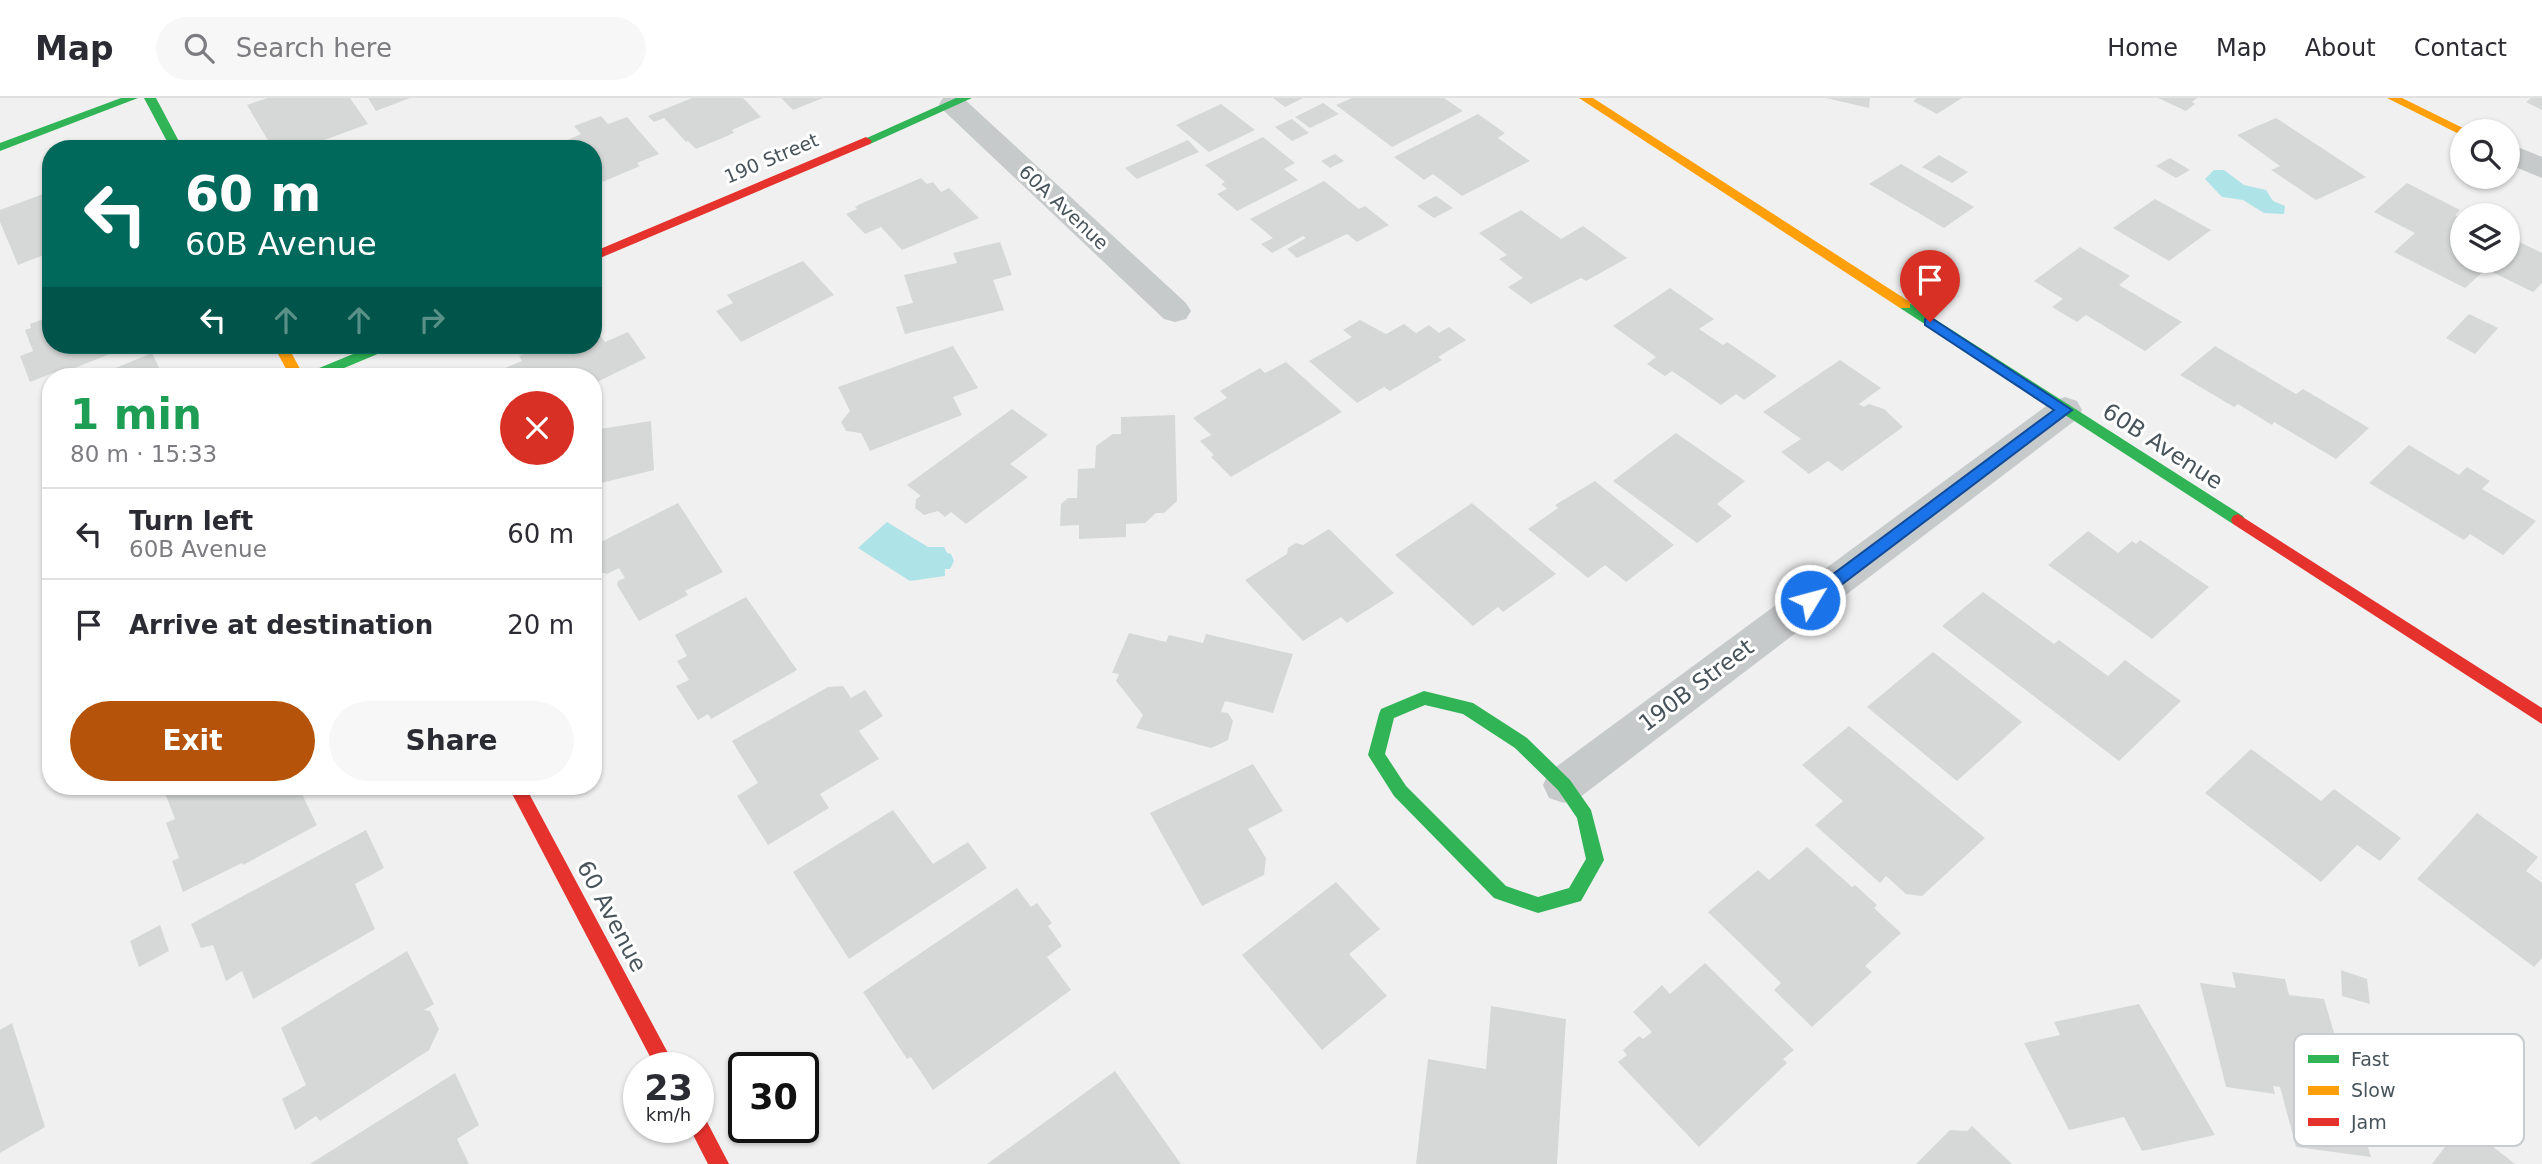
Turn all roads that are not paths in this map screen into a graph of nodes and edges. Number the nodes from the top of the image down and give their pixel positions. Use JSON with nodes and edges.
{"nodes":[{"id":1,"x":132,"y":98,"type":"edge"},
{"id":2,"x":150,"y":98,"type":"edge"},
{"id":3,"x":1585,"y":98,"type":"edge"},
{"id":4,"x":2393,"y":98,"type":"edge"},
{"id":5,"x":959,"y":101,"type":"edge"},
{"id":6,"x":2450,"y":125,"type":"edge"},
{"id":7,"x":172,"y":140,"type":"edge"},
{"id":8,"x":0,"y":147,"type":"edge"},
{"id":9,"x":2520,"y":158,"type":"edge"},
{"id":10,"x":2542,"y":169,"type":"edge"},
{"id":11,"x":602,"y":253,"type":"edge"},
{"id":12,"x":1175,"y":311,"type":"dead end"},
{"id":13,"x":365,"y":354,"type":"edge"},
{"id":14,"x":331,"y":368,"type":"edge"},
{"id":15,"x":2064,"y":410,"type":"junction"},
{"id":16,"x":2542,"y":717,"type":"edge"},
{"id":17,"x":1564,"y":785,"type":"junction"},
{"id":18,"x":521,"y":795,"type":"edge"},
{"id":19,"x":658,"y":1052,"type":"edge"},
{"id":20,"x":708,"y":1143,"type":"edge"},
{"id":21,"x":719,"y":1164,"type":"edge"}],
"edges":[{"from":1,"to":8,"type":"street"},
{"from":2,"to":7,"type":"street"},
{"from":3,"to":15,"type":"street","name":"60B Avenue"},
{"from":4,"to":6,"type":"street"},
{"from":5,"to":11,"type":"street","name":"190 Street"},
{"from":5,"to":12,"type":"street","name":"60A Avenue"},
{"from":9,"to":10,"type":"street"},
{"from":13,"to":14,"type":"street"},
{"from":15,"to":16,"type":"street","name":"60B Avenue"},
{"from":15,"to":17,"type":"street","name":"190B Street"},
{"from":17,"to":17,"type":"street"},
{"from":18,"to":19,"type":"street","name":"60 Avenue"},
{"from":20,"to":21,"type":"street"}]}
